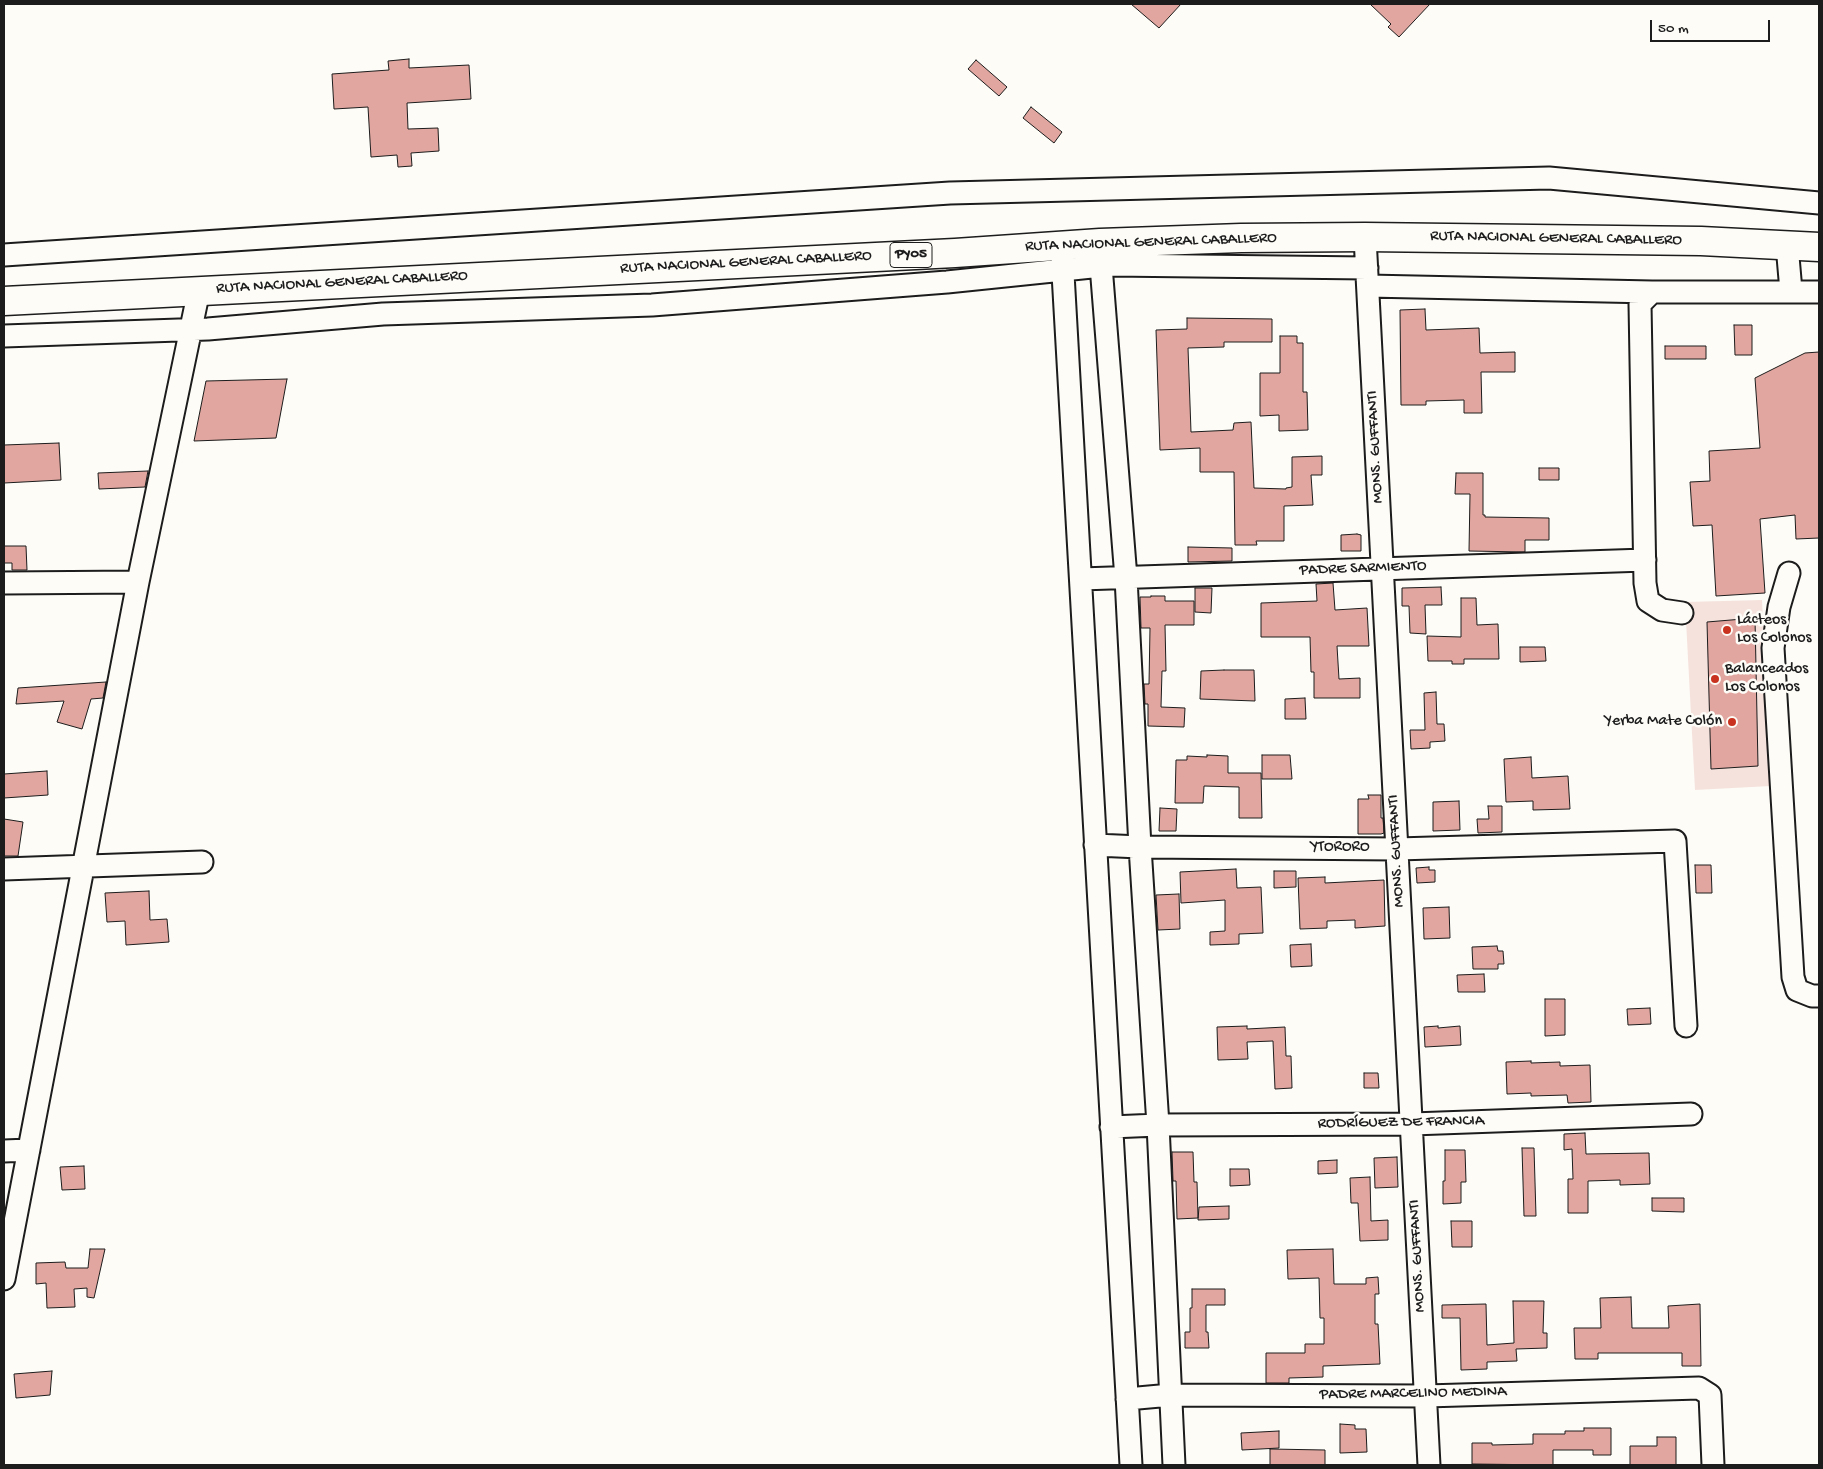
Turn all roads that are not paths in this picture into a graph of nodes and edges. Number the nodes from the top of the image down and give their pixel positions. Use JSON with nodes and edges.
{"nodes":[{"id":1,"x":1819,"y":203,"type":"edge"},
{"id":2,"x":1366,"y":237,"type":"junction"},
{"id":3,"x":1787,"y":245,"type":"junction"},
{"id":4,"x":1819,"y":247,"type":"edge"},
{"id":5,"x":1100,"y":254,"type":"junction"},
{"id":6,"x":4,"y":255,"type":"edge"},
{"id":7,"x":1062,"y":258,"type":"junction"},
{"id":8,"x":1367,"y":277,"type":"junction"},
{"id":9,"x":199,"y":290,"type":"junction"},
{"id":10,"x":1791,"y":291,"type":"junction"},
{"id":11,"x":1652,"y":292,"type":"junction"},
{"id":12,"x":1819,"y":292,"type":"edge"},
{"id":13,"x":4,"y":301,"type":"edge"},
{"id":14,"x":190,"y":330,"type":"junction"},
{"id":15,"x":4,"y":336,"type":"edge"},
{"id":16,"x":1645,"y":560,"type":"junction"},
{"id":17,"x":1383,"y":568,"type":"junction"},
{"id":18,"x":1789,"y":574,"type":"dead end"},
{"id":19,"x":1126,"y":578,"type":"junction"},
{"id":20,"x":1081,"y":579,"type":"junction"},
{"id":21,"x":138,"y":582,"type":"junction"},
{"id":22,"x":4,"y":583,"type":"edge"},
{"id":23,"x":1682,"y":613,"type":"dead end"},
{"id":24,"x":1095,"y":844,"type":"junction"},
{"id":25,"x":1140,"y":847,"type":"junction"},
{"id":26,"x":1397,"y":849,"type":"junction"},
{"id":27,"x":202,"y":862,"type":"dead end"},
{"id":28,"x":84,"y":866,"type":"junction"},
{"id":29,"x":4,"y":869,"type":"edge"},
{"id":30,"x":1819,"y":996,"type":"edge"},
{"id":31,"x":1686,"y":1026,"type":"dead end"},
{"id":32,"x":1691,"y":1114,"type":"dead end"},
{"id":33,"x":1158,"y":1124,"type":"junction"},
{"id":34,"x":1412,"y":1124,"type":"junction"},
{"id":35,"x":1111,"y":1127,"type":"junction"},
{"id":36,"x":29,"y":1150,"type":"junction"},
{"id":37,"x":4,"y":1151,"type":"edge"},
{"id":38,"x":4,"y":1279,"type":"edge"},
{"id":39,"x":1171,"y":1395,"type":"junction"},
{"id":40,"x":1426,"y":1396,"type":"junction"},
{"id":41,"x":1127,"y":1399,"type":"junction"},
{"id":42,"x":1131,"y":1465,"type":"edge"},
{"id":43,"x":1174,"y":1465,"type":"edge"},
{"id":44,"x":1429,"y":1465,"type":"edge"},
{"id":45,"x":1713,"y":1465,"type":"edge"}],
"edges":[{"from":1,"to":6,"type":"street"},
{"from":2,"to":3,"type":"highway","name":"RUTA NACIONAL GENERAL CABALLERO","number":"PY05"},
{"from":2,"to":5,"type":"highway","name":"RUTA NACIONAL GENERAL CABALLERO","number":"PY05"},
{"from":2,"to":8,"type":"street","name":"MONS. GUFFANTI"},
{"from":3,"to":4,"type":"highway","name":"RUTA NACIONAL GENERAL CABALLERO","number":"PY05"},
{"from":3,"to":10,"type":"street"},
{"from":5,"to":7,"type":"highway","name":"RUTA NACIONAL GENERAL CABALLERO","number":"PY05"},
{"from":5,"to":8,"type":"street"},
{"from":5,"to":19,"type":"street"},
{"from":7,"to":9,"type":"highway","name":"RUTA NACIONAL GENERAL CABALLERO","number":"PY05"},
{"from":7,"to":14,"type":"street"},
{"from":7,"to":20,"type":"street"},
{"from":8,"to":11,"type":"street"},
{"from":8,"to":17,"type":"street","name":"MONS. GUFFANTI"},
{"from":9,"to":13,"type":"highway","name":"RUTA NACIONAL GENERAL CABALLERO","number":"PY05"},
{"from":9,"to":14,"type":"street"},
{"from":10,"to":11,"type":"street"},
{"from":10,"to":12,"type":"street"},
{"from":11,"to":16,"type":"street"},
{"from":14,"to":15,"type":"street"},
{"from":14,"to":21,"type":"street"},
{"from":16,"to":17,"type":"street","name":"PADRE SARMIENTO"},
{"from":16,"to":23,"type":"street"},
{"from":17,"to":19,"type":"street","name":"PADRE SARMIENTO"},
{"from":17,"to":26,"type":"street","name":"MONS. GUFFANTI"},
{"from":18,"to":30,"type":"street"},
{"from":19,"to":20,"type":"street","name":"PADRE SARMIENTO"},
{"from":19,"to":25,"type":"street"},
{"from":20,"to":24,"type":"street"},
{"from":21,"to":22,"type":"street"},
{"from":21,"to":28,"type":"street"},
{"from":24,"to":25,"type":"street","name":"YTORORO"},
{"from":24,"to":35,"type":"street"},
{"from":25,"to":26,"type":"street","name":"YTORORO"},
{"from":25,"to":33,"type":"street"},
{"from":26,"to":31,"type":"street","name":"YTORORO"},
{"from":26,"to":34,"type":"street","name":"MONS. GUFFANTI"},
{"from":27,"to":28,"type":"street"},
{"from":28,"to":29,"type":"street"},
{"from":28,"to":36,"type":"street"},
{"from":32,"to":34,"type":"street","name":"RODRÍGUEZ DE FRANCIA"},
{"from":33,"to":34,"type":"street","name":"RODRÍGUEZ DE FRANCIA"},
{"from":33,"to":35,"type":"street","name":"RODRÍGUEZ DE FRANCIA"},
{"from":33,"to":39,"type":"street"},
{"from":34,"to":40,"type":"street","name":"MONS. GUFFANTI"},
{"from":35,"to":41,"type":"street"},
{"from":36,"to":37,"type":"street"},
{"from":36,"to":38,"type":"street"},
{"from":39,"to":40,"type":"street","name":"PADRE MARCELINO MEDINA"},
{"from":39,"to":41,"type":"street","name":"PADRE MARCELINO MEDINA"},
{"from":39,"to":43,"type":"street"},
{"from":40,"to":44,"type":"street","name":"MONS. GUFFANTI"},
{"from":40,"to":45,"type":"street","name":"PADRE MARCELINO MEDINA"},
{"from":41,"to":42,"type":"street"}]}
